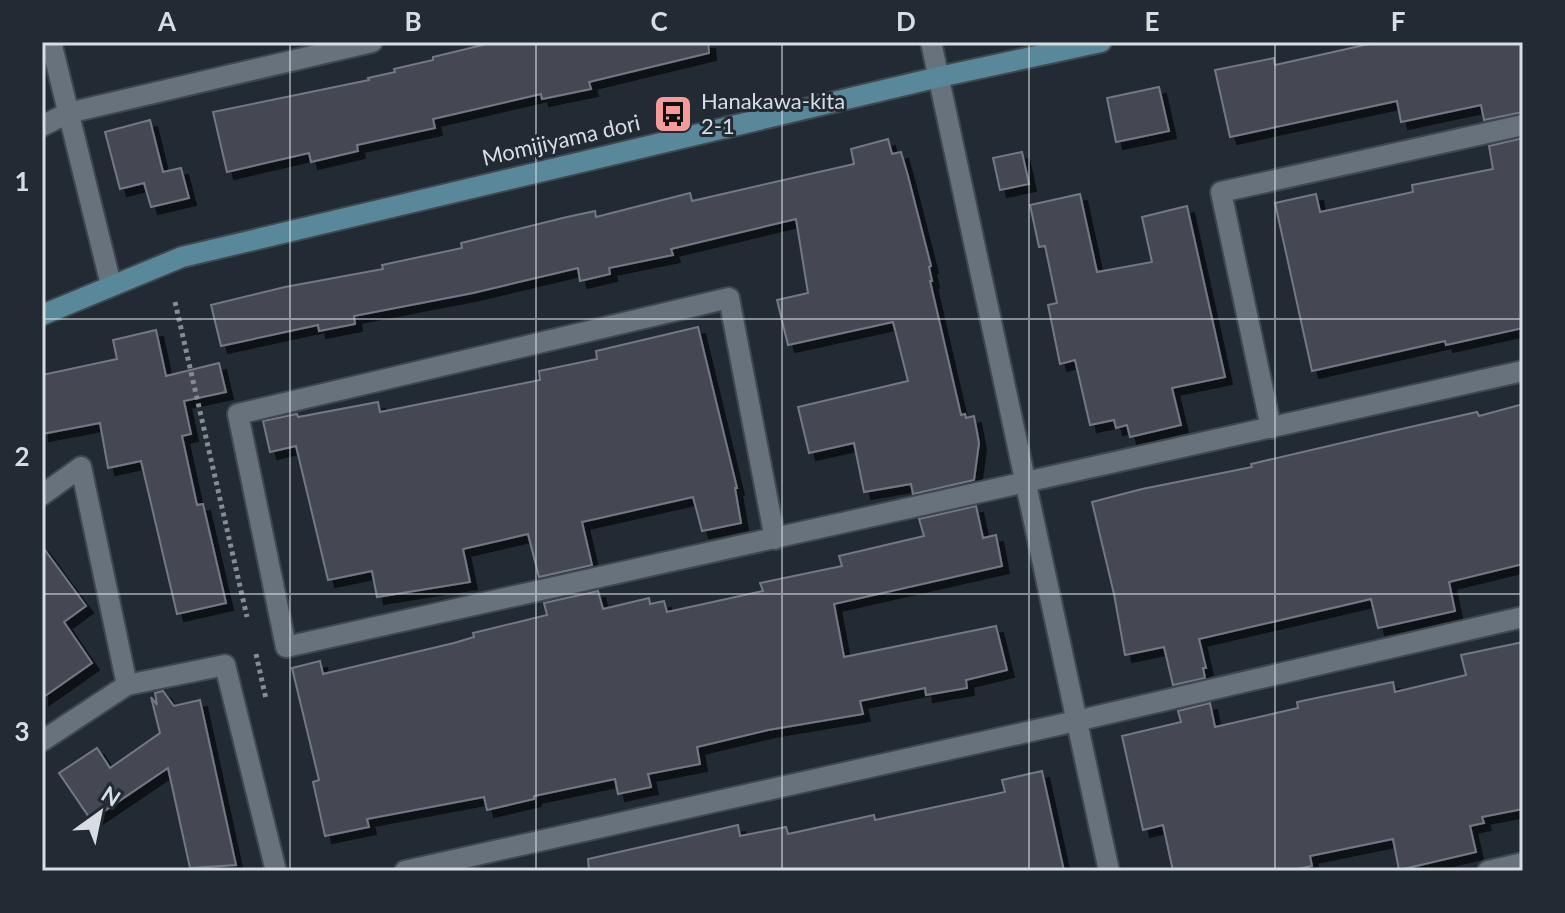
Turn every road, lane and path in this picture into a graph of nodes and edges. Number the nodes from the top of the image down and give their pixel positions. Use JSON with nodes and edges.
{"nodes":[{"id":1,"x":51,"y":42,"type":"edge"},
{"id":2,"x":372,"y":42,"type":"edge"},
{"id":3,"x":931,"y":42,"type":"edge"},
{"id":4,"x":1101,"y":42,"type":"edge"},
{"id":5,"x":341,"y":45,"type":"edge"},
{"id":6,"x":939,"y":77,"type":"junction"},
{"id":7,"x":68,"y":113,"type":"junction"},
{"id":8,"x":1523,"y":125,"type":"edge"},
{"id":9,"x":42,"y":126,"type":"edge"},
{"id":10,"x":111,"y":285,"type":"junction"},
{"id":11,"x":175,"y":302,"type":"dead end"},
{"id":12,"x":42,"y":315,"type":"edge"},
{"id":13,"x":1523,"y":371,"type":"edge"},
{"id":14,"x":1271,"y":428,"type":"junction"},
{"id":15,"x":1026,"y":483,"type":"junction"},
{"id":16,"x":42,"y":495,"type":"edge"},
{"id":17,"x":775,"y":539,"type":"junction"},
{"id":18,"x":1523,"y":617,"type":"edge"},
{"id":19,"x":249,"y":625,"type":"dead end"},
{"id":20,"x":253,"y":640,"type":"dead end"},
{"id":21,"x":127,"y":685,"type":"junction"},
{"id":22,"x":267,"y":702,"type":"dead end"},
{"id":23,"x":1076,"y":721,"type":"junction"},
{"id":24,"x":42,"y":741,"type":"edge"},
{"id":25,"x":1523,"y":863,"type":"edge"},
{"id":26,"x":276,"y":871,"type":"edge"},
{"id":27,"x":405,"y":871,"type":"edge"},
{"id":28,"x":1109,"y":871,"type":"edge"},
{"id":29,"x":1488,"y":871,"type":"edge"}],
"edges":[{"from":1,"to":7,"type":"street"},
{"from":2,"to":5,"type":"street"},
{"from":3,"to":6,"type":"street"},
{"from":4,"to":6,"type":"street","name":"Momijiyama dori"},
{"from":5,"to":7,"type":"street"},
{"from":6,"to":10,"type":"street","name":"Momijiyama dori"},
{"from":6,"to":15,"type":"street"},
{"from":7,"to":9,"type":"street"},
{"from":7,"to":10,"type":"street"},
{"from":8,"to":14,"type":"street"},
{"from":10,"to":12,"type":"street","name":"Momijiyama dori"},
{"from":11,"to":19,"type":"path"},
{"from":13,"to":14,"type":"street"},
{"from":14,"to":15,"type":"street"},
{"from":15,"to":17,"type":"street"},
{"from":15,"to":23,"type":"street"},
{"from":16,"to":21,"type":"street"},
{"from":17,"to":17,"type":"street"},
{"from":18,"to":23,"type":"street"},
{"from":20,"to":22,"type":"path"},
{"from":21,"to":24,"type":"street"},
{"from":21,"to":26,"type":"street"},
{"from":23,"to":27,"type":"street"},
{"from":23,"to":28,"type":"street"},
{"from":25,"to":29,"type":"street"}]}
